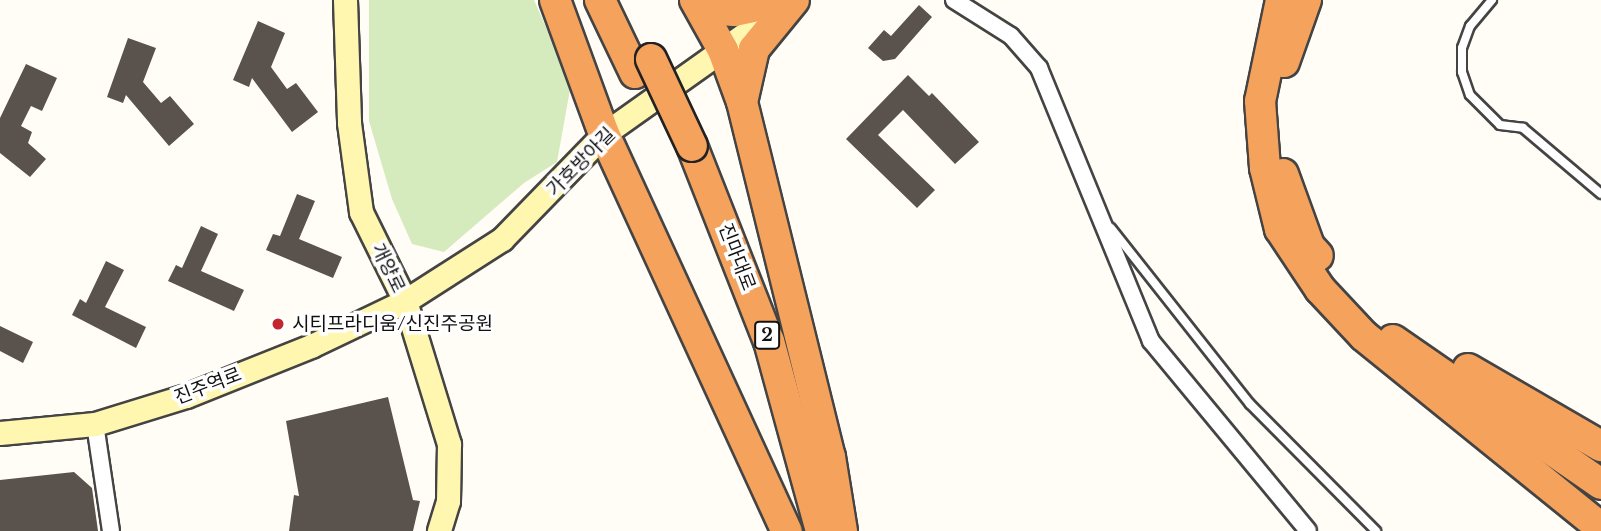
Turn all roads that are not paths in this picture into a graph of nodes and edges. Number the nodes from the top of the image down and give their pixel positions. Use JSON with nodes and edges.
{"nodes":[{"id":1,"x":345,"y":0,"type":"edge"},
{"id":2,"x":555,"y":0,"type":"edge"},
{"id":3,"x":600,"y":0,"type":"edge"},
{"id":4,"x":622,"y":0,"type":"edge"},
{"id":5,"x":695,"y":0,"type":"edge"},
{"id":6,"x":703,"y":0,"type":"edge"},
{"id":7,"x":786,"y":0,"type":"edge"},
{"id":8,"x":793,"y":0,"type":"edge"},
{"id":9,"x":954,"y":0,"type":"edge"},
{"id":10,"x":1281,"y":0,"type":"edge"},
{"id":11,"x":1306,"y":0,"type":"edge"},
{"id":12,"x":1492,"y":0,"type":"edge"},
{"id":13,"x":723,"y":50,"type":"junction"},
{"id":14,"x":643,"y":66,"type":"junction"},
{"id":15,"x":742,"y":102,"type":"junction"},
{"id":16,"x":604,"y":134,"type":"junction"},
{"id":17,"x":684,"y":151,"type":"junction"},
{"id":18,"x":1601,"y":194,"type":"edge"},
{"id":19,"x":1101,"y":214,"type":"junction"},
{"id":20,"x":405,"y":302,"type":"junction"},
{"id":21,"x":1380,"y":331,"type":"junction"},
{"id":22,"x":95,"y":424,"type":"junction"},
{"id":23,"x":0,"y":433,"type":"edge"},
{"id":24,"x":1601,"y":446,"type":"edge"},
{"id":25,"x":1601,"y":484,"type":"edge"},
{"id":26,"x":1601,"y":528,"type":"edge"},
{"id":27,"x":111,"y":531,"type":"edge"},
{"id":28,"x":439,"y":531,"type":"edge"},
{"id":29,"x":787,"y":531,"type":"edge"},
{"id":30,"x":802,"y":531,"type":"edge"},
{"id":31,"x":821,"y":531,"type":"edge"},
{"id":32,"x":842,"y":531,"type":"edge"},
{"id":33,"x":1308,"y":531,"type":"edge"},
{"id":34,"x":1376,"y":531,"type":"edge"}],
"edges":[{"from":1,"to":20,"type":"street","name":"개양로"},
{"from":2,"to":16,"type":"highway"},
{"from":3,"to":14,"type":"highway","number":"2"},
{"from":4,"to":14,"type":"highway","number":"2"},
{"from":5,"to":13,"type":"highway"},
{"from":6,"to":7,"type":"highway"},
{"from":8,"to":13,"type":"street","name":"가호방아길"},
{"from":8,"to":15,"type":"highway"},
{"from":9,"to":19,"type":"street"},
{"from":10,"to":26,"type":"highway"},
{"from":11,"to":21,"type":"highway"},
{"from":12,"to":18,"type":"lane"},
{"from":13,"to":15,"type":"highway"},
{"from":13,"to":16,"type":"street","name":"가호방아길"},
{"from":14,"to":17,"type":"highway","number":"2","bridge":true},
{"from":15,"to":32,"type":"highway"},
{"from":16,"to":20,"type":"street","name":"가호방아길"},
{"from":16,"to":29,"type":"highway"},
{"from":17,"to":30,"type":"highway","name":"진마대로","number":"2"},
{"from":17,"to":31,"type":"highway","name":"진마대로","number":"2"},
{"from":19,"to":33,"type":"street"},
{"from":19,"to":34,"type":"lane"},
{"from":20,"to":22,"type":"street","name":"진주역로"},
{"from":20,"to":28,"type":"street","name":"개양로"},
{"from":21,"to":24,"type":"highway"},
{"from":21,"to":25,"type":"highway"},
{"from":22,"to":23,"type":"street","name":"진주역로"},
{"from":22,"to":27,"type":"street"}]}
